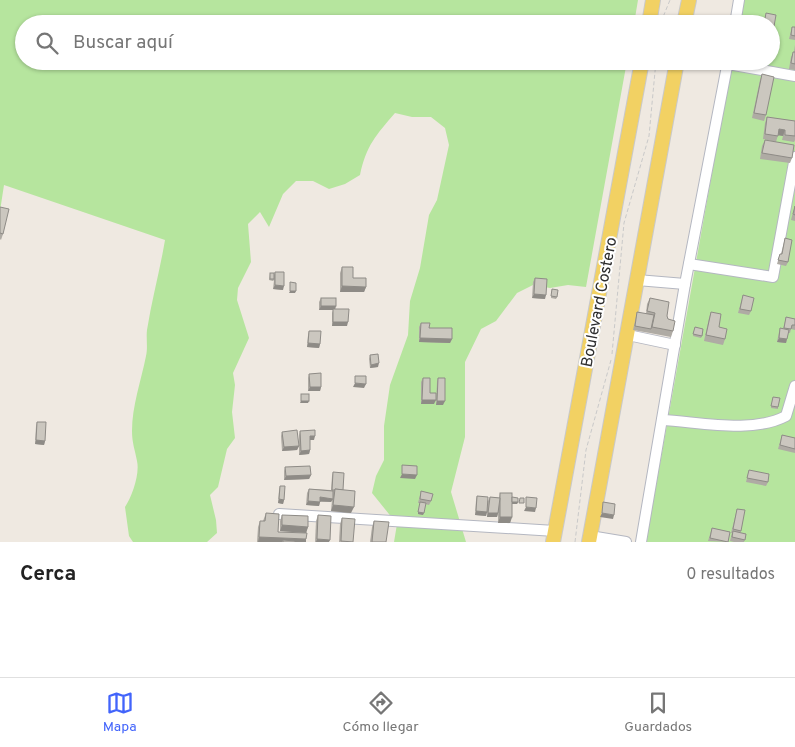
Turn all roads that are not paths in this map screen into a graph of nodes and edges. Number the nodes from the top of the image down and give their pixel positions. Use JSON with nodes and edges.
{"nodes":[{"id":1,"x":653,"y":0,"type":"edge"},
{"id":2,"x":689,"y":0,"type":"edge"},
{"id":3,"x":739,"y":0,"type":"edge"},
{"id":4,"x":650,"y":15,"type":"edge"},
{"id":5,"x":686,"y":15,"type":"edge"},
{"id":6,"x":736,"y":15,"type":"edge"},
{"id":7,"x":640,"y":70,"type":"edge"},
{"id":8,"x":676,"y":70,"type":"edge"},
{"id":9,"x":727,"y":70,"type":"edge"},
{"id":10,"x":764,"y":70,"type":"edge"},
{"id":11,"x":795,"y":76,"type":"edge"},
{"id":12,"x":795,"y":157,"type":"edge"},
{"id":13,"x":689,"y":264,"type":"junction"},
{"id":14,"x":637,"y":280,"type":"junction"},
{"id":15,"x":685,"y":284,"type":"junction"},
{"id":16,"x":628,"y":335,"type":"junction"},
{"id":17,"x":675,"y":345,"type":"junction"},
{"id":18,"x":795,"y":386,"type":"edge"},
{"id":19,"x":662,"y":420,"type":"junction"},
{"id":20,"x":279,"y":514,"type":"edge"},
{"id":21,"x":554,"y":536,"type":"edge"},
{"id":22,"x":589,"y":539,"type":"edge"},
{"id":23,"x":626,"y":542,"type":"edge"},
{"id":24,"x":641,"y":542,"type":"edge"}],
"edges":[{"from":1,"to":4,"type":"main road"},
{"from":2,"to":5,"type":"main road"},
{"from":3,"to":6,"type":"street"},
{"from":7,"to":21,"type":"main road","name":"Boulevard Costero"},
{"from":8,"to":14,"type":"main road","name":"Boulevard Costero"},
{"from":9,"to":13,"type":"street"},
{"from":10,"to":11,"type":"street"},
{"from":12,"to":13,"type":"street"},
{"from":13,"to":15,"type":"street"},
{"from":14,"to":15,"type":"street"},
{"from":14,"to":16,"type":"main road","name":"Boulevard Costero"},
{"from":15,"to":17,"type":"street"},
{"from":16,"to":17,"type":"street"},
{"from":16,"to":22,"type":"main road","name":"Boulevard Costero"},
{"from":17,"to":19,"type":"street"},
{"from":18,"to":19,"type":"street"},
{"from":19,"to":24,"type":"street"},
{"from":20,"to":21,"type":"street"},
{"from":22,"to":23,"type":"street"}]}
